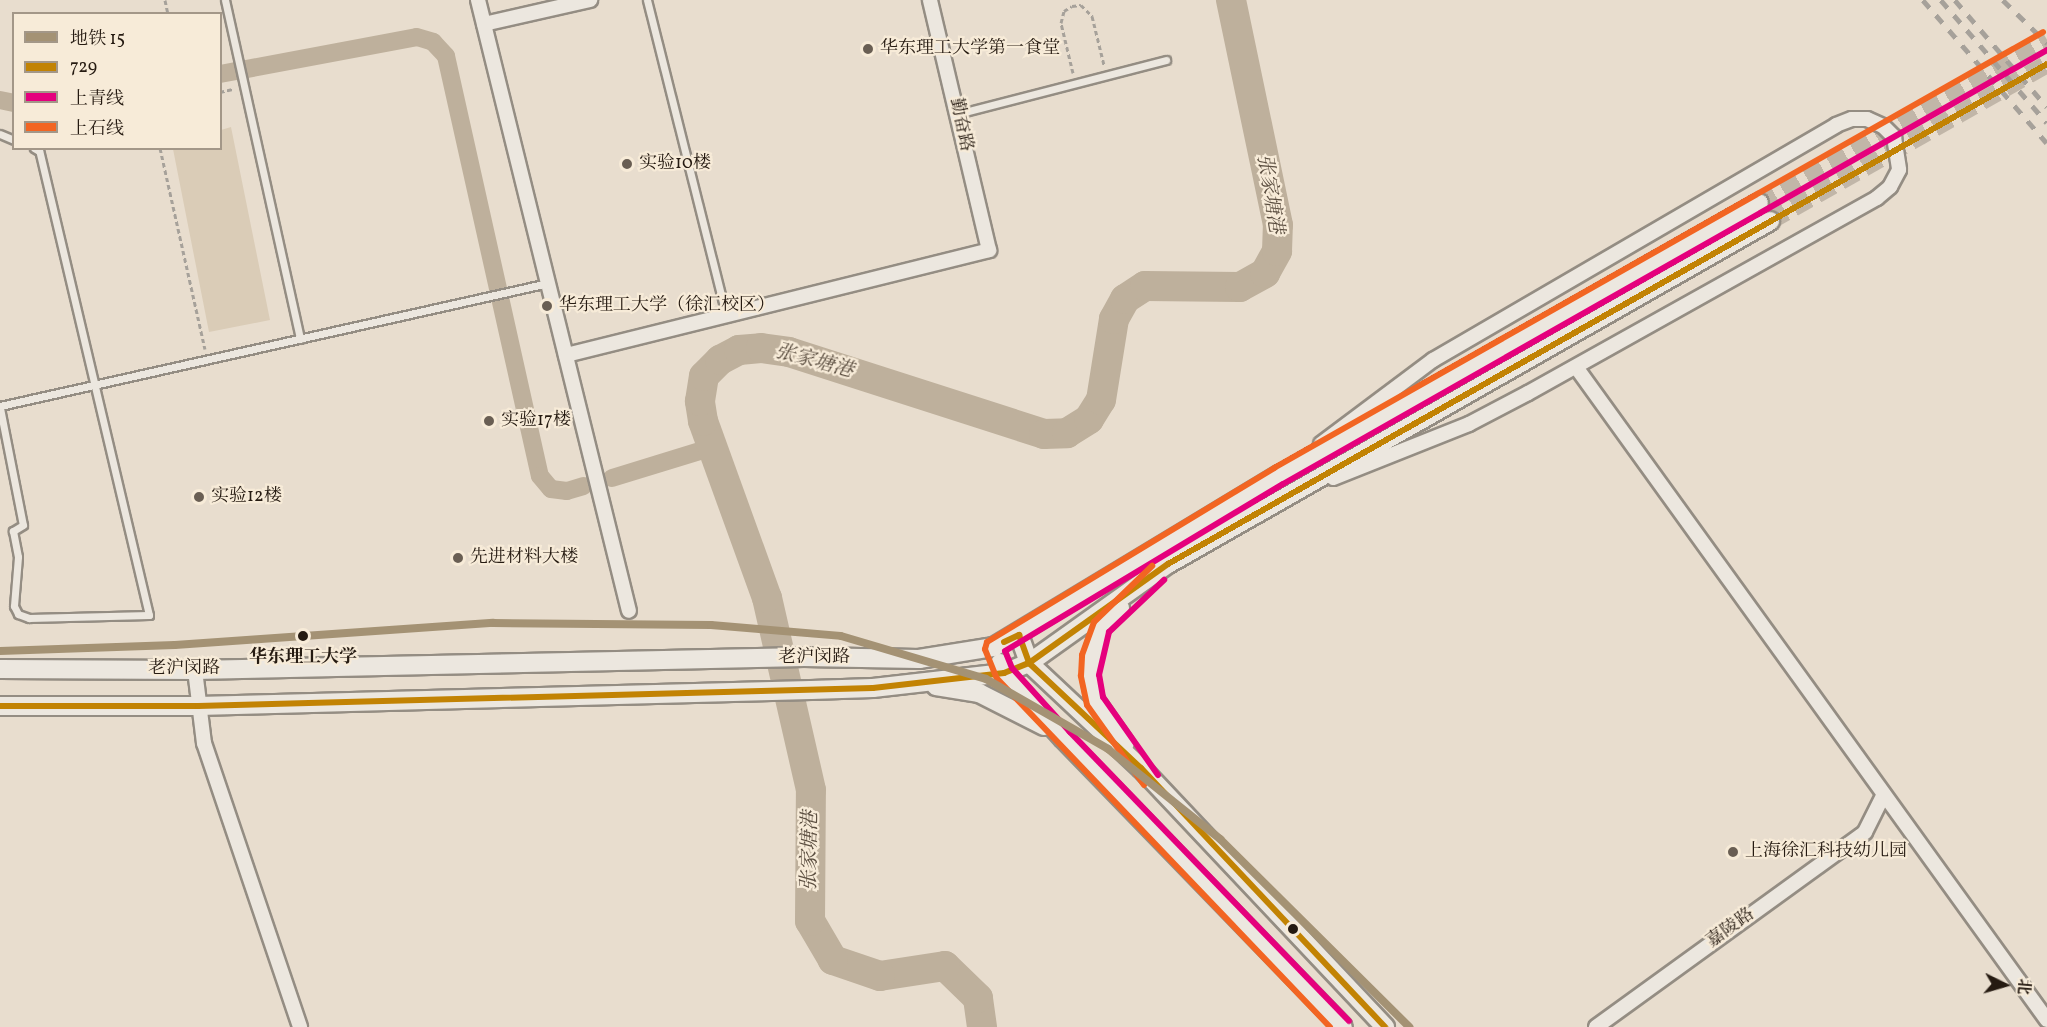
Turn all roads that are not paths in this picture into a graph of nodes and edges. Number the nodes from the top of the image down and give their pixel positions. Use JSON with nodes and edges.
{"nodes":[{"id":1,"x":225,"y":0,"type":"edge"},
{"id":2,"x":478,"y":0,"type":"edge"},
{"id":3,"x":590,"y":0,"type":"edge"},
{"id":4,"x":647,"y":0,"type":"edge"},
{"id":5,"x":930,"y":0,"type":"edge"},
{"id":6,"x":484,"y":24,"type":"junction"},
{"id":7,"x":1166,"y":60,"type":"dead end"},
{"id":8,"x":957,"y":114,"type":"junction"},
{"id":9,"x":37,"y":150,"type":"edge"},
{"id":10,"x":1759,"y":203,"type":"tunnel mouth"},
{"id":11,"x":1770,"y":221,"type":"tunnel mouth"},
{"id":12,"x":548,"y":283,"type":"junction"},
{"id":13,"x":726,"y":315,"type":"junction"},
{"id":14,"x":300,"y":339,"type":"junction"},
{"id":15,"x":566,"y":355,"type":"junction"},
{"id":16,"x":1576,"y":367,"type":"junction"},
{"id":17,"x":95,"y":385,"type":"junction"},
{"id":18,"x":0,"y":407,"type":"edge"},
{"id":19,"x":1278,"y":476,"type":"junction"},
{"id":20,"x":1289,"y":495,"type":"junction"},
{"id":21,"x":1168,"y":564,"type":"junction"},
{"id":22,"x":630,"y":611,"type":"dead end"},
{"id":23,"x":1019,"y":635,"type":"junction"},
{"id":24,"x":994,"y":647,"type":"junction"},
{"id":25,"x":1029,"y":663,"type":"junction"},
{"id":26,"x":0,"y":669,"type":"edge"},
{"id":27,"x":195,"y":670,"type":"junction"},
{"id":28,"x":1004,"y":673,"type":"junction"},
{"id":29,"x":920,"y":683,"type":"junction"},
{"id":30,"x":0,"y":706,"type":"edge"},
{"id":31,"x":198,"y":706,"type":"junction"},
{"id":32,"x":1063,"y":738,"type":"junction"},
{"id":33,"x":1140,"y":768,"type":"junction"},
{"id":34,"x":1884,"y":794,"type":"junction"},
{"id":35,"x":2047,"y":1020,"type":"edge"},
{"id":36,"x":300,"y":1027,"type":"edge"},
{"id":37,"x":1343,"y":1027,"type":"edge"},
{"id":38,"x":1385,"y":1027,"type":"edge"},
{"id":39,"x":1596,"y":1027,"type":"edge"}],
"edges":[{"from":1,"to":14,"type":"lane"},
{"from":2,"to":6,"type":"street"},
{"from":3,"to":6,"type":"street"},
{"from":4,"to":13,"type":"lane"},
{"from":5,"to":8,"type":"street","name":"勤奋路"},
{"from":6,"to":12,"type":"street"},
{"from":7,"to":8,"type":"lane"},
{"from":8,"to":13,"type":"street","name":"勤奋路"},
{"from":9,"to":17,"type":"lane"},
{"from":10,"to":19,"type":"main road","name":"老沪闵路"},
{"from":11,"to":20,"type":"main road","name":"老沪闵路"},
{"from":12,"to":14,"type":"lane"},
{"from":12,"to":15,"type":"street"},
{"from":13,"to":15,"type":"street"},
{"from":14,"to":17,"type":"lane"},
{"from":15,"to":22,"type":"street"},
{"from":16,"to":19,"type":"street"},
{"from":16,"to":20,"type":"street"},
{"from":16,"to":34,"type":"street"},
{"from":17,"to":18,"type":"lane"},
{"from":17,"to":18,"type":"lane"},
{"from":19,"to":23,"type":"main road","name":"老沪闵路"},
{"from":20,"to":21,"type":"main road","name":"老沪闵路"},
{"from":21,"to":25,"type":"main road","name":"老沪闵路"},
{"from":21,"to":33,"type":"main road"},
{"from":23,"to":24,"type":"main road","name":"老沪闵路"},
{"from":23,"to":25,"type":"main road"},
{"from":24,"to":27,"type":"main road","name":"老沪闵路"},
{"from":24,"to":28,"type":"main road"},
{"from":25,"to":28,"type":"main road","name":"老沪闵路"},
{"from":25,"to":33,"type":"main road"},
{"from":26,"to":27,"type":"main road","name":"老沪闵路"},
{"from":27,"to":31,"type":"street"},
{"from":28,"to":29,"type":"main road","name":"老沪闵路"},
{"from":28,"to":32,"type":"main road"},
{"from":29,"to":31,"type":"main road","name":"老沪闵路"},
{"from":29,"to":32,"type":"main road"},
{"from":30,"to":31,"type":"main road","name":"老沪闵路"},
{"from":31,"to":36,"type":"street"},
{"from":32,"to":37,"type":"main road"},
{"from":33,"to":38,"type":"main road"},
{"from":34,"to":35,"type":"street"},
{"from":34,"to":39,"type":"street","name":"嘉陵路"}]}
